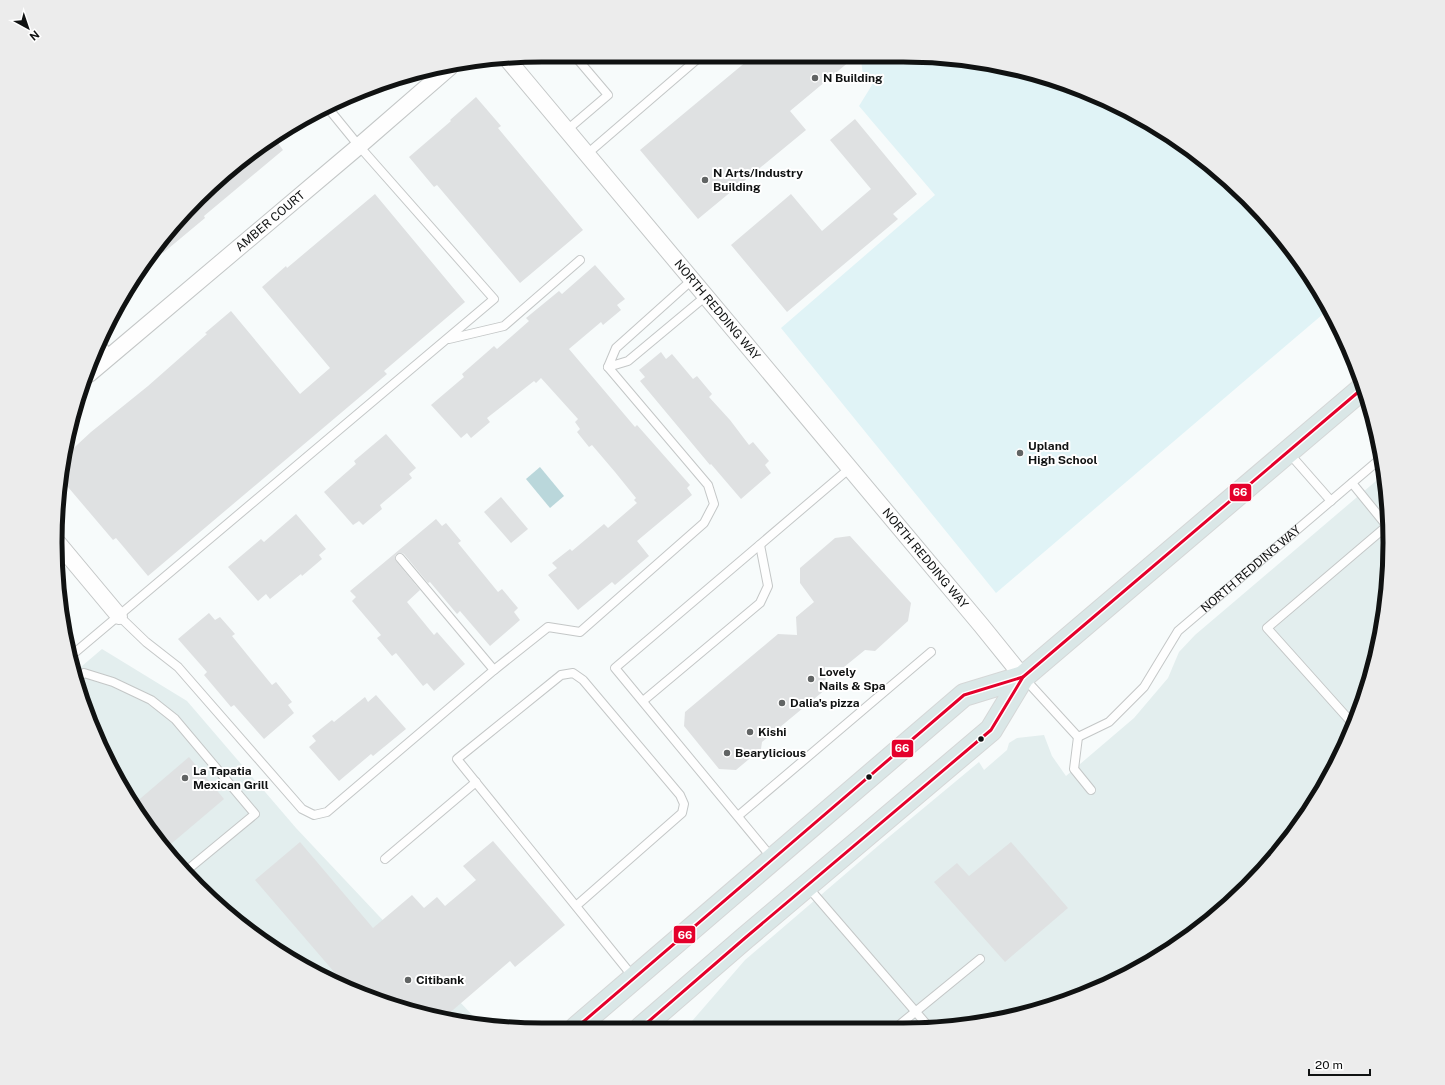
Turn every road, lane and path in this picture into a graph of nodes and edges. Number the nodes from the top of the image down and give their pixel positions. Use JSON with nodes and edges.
{"nodes":[{"id":1,"x":580,"y":62,"type":"edge"},
{"id":2,"x":694,"y":62,"type":"edge"},
{"id":3,"x":511,"y":63,"type":"edge"},
{"id":4,"x":444,"y":72,"type":"edge"},
{"id":5,"x":331,"y":112,"type":"edge"},
{"id":6,"x":567,"y":130,"type":"junction"},
{"id":7,"x":359,"y":146,"type":"junction"},
{"id":8,"x":587,"y":154,"type":"junction"},
{"id":9,"x":580,"y":260,"type":"dead end"},
{"id":10,"x":693,"y":279,"type":"junction"},
{"id":11,"x":706,"y":296,"type":"junction"},
{"id":12,"x":447,"y":339,"type":"junction"},
{"id":13,"x":104,"y":348,"type":"edge"},
{"id":14,"x":111,"y":356,"type":"junction"},
{"id":15,"x":608,"y":367,"type":"junction"},
{"id":16,"x":95,"y":369,"type":"edge"},
{"id":17,"x":1358,"y":392,"type":"edge"},
{"id":18,"x":1288,"y":452,"type":"junction"},
{"id":19,"x":1376,"y":462,"type":"edge"},
{"id":20,"x":850,"y":468,"type":"junction"},
{"id":21,"x":1352,"y":483,"type":"junction"},
{"id":22,"x":1331,"y":501,"type":"junction"},
{"id":23,"x":1382,"y":519,"type":"edge"},
{"id":24,"x":1383,"y":531,"type":"edge"},
{"id":25,"x":760,"y":545,"type":"junction"},
{"id":26,"x":62,"y":549,"type":"edge"},
{"id":27,"x":400,"y":558,"type":"dead end"},
{"id":28,"x":119,"y":616,"type":"junction"},
{"id":29,"x":931,"y":652,"type":"dead end"},
{"id":30,"x":75,"y":653,"type":"edge"},
{"id":31,"x":494,"y":670,"type":"junction"},
{"id":32,"x":81,"y":676,"type":"edge"},
{"id":33,"x":1022,"y":677,"type":"junction"},
{"id":34,"x":643,"y":701,"type":"junction"},
{"id":35,"x":1349,"y":719,"type":"edge"},
{"id":36,"x":1078,"y":737,"type":"junction"},
{"id":37,"x":476,"y":782,"type":"junction"},
{"id":38,"x":1091,"y":790,"type":"dead end"},
{"id":39,"x":738,"y":816,"type":"junction"},
{"id":40,"x":385,"y":859,"type":"dead end"},
{"id":41,"x":773,"y":860,"type":"junction"},
{"id":42,"x":190,"y":868,"type":"edge"},
{"id":43,"x":807,"y":885,"type":"junction"},
{"id":44,"x":576,"y":906,"type":"junction"},
{"id":45,"x":980,"y":959,"type":"dead end"},
{"id":46,"x":634,"y":978,"type":"junction"},
{"id":47,"x":916,"y":1012,"type":"junction"},
{"id":48,"x":925,"y":1022,"type":"edge"},
{"id":49,"x":582,"y":1023,"type":"edge"},
{"id":50,"x":647,"y":1023,"type":"edge"},
{"id":51,"x":902,"y":1023,"type":"edge"}],
"edges":[{"from":1,"to":6,"type":"lane"},
{"from":2,"to":8,"type":"lane"},
{"from":3,"to":6,"type":"street","name":"NORTH REDDING WAY"},
{"from":4,"to":7,"type":"street","name":"AMBER COURT"},
{"from":5,"to":7,"type":"lane"},
{"from":6,"to":8,"type":"street","name":"NORTH REDDING WAY"},
{"from":7,"to":12,"type":"lane"},
{"from":7,"to":14,"type":"street","name":"AMBER COURT"},
{"from":8,"to":10,"type":"street","name":"NORTH REDDING WAY"},
{"from":9,"to":12,"type":"lane"},
{"from":10,"to":11,"type":"street","name":"NORTH REDDING WAY"},
{"from":10,"to":15,"type":"lane"},
{"from":11,"to":15,"type":"lane"},
{"from":11,"to":20,"type":"street","name":"NORTH REDDING WAY"},
{"from":12,"to":28,"type":"lane"},
{"from":13,"to":14,"type":"lane"},
{"from":14,"to":16,"type":"street","name":"AMBER COURT"},
{"from":15,"to":31,"type":"lane"},
{"from":17,"to":18,"type":"main road"},
{"from":18,"to":22,"type":"lane"},
{"from":18,"to":33,"type":"main road"},
{"from":19,"to":21,"type":"lane","name":"NORTH REDDING WAY"},
{"from":20,"to":25,"type":"lane"},
{"from":20,"to":33,"type":"street","name":"NORTH REDDING WAY"},
{"from":21,"to":22,"type":"lane","name":"NORTH REDDING WAY"},
{"from":21,"to":23,"type":"lane"},
{"from":22,"to":36,"type":"lane","name":"NORTH REDDING WAY"},
{"from":24,"to":35,"type":"lane"},
{"from":25,"to":34,"type":"lane"},
{"from":25,"to":34,"type":"lane"},
{"from":26,"to":28,"type":"street"},
{"from":27,"to":31,"type":"lane"},
{"from":28,"to":30,"type":"lane"},
{"from":28,"to":31,"type":"lane"},
{"from":29,"to":39,"type":"lane"},
{"from":32,"to":42,"type":"lane"},
{"from":33,"to":36,"type":"lane","name":"NORTH REDDING WAY"},
{"from":33,"to":41,"type":"main road"},
{"from":33,"to":43,"type":"main road"},
{"from":34,"to":39,"type":"lane"},
{"from":36,"to":38,"type":"lane"},
{"from":37,"to":40,"type":"lane"},
{"from":37,"to":44,"type":"lane"},
{"from":37,"to":44,"type":"lane"},
{"from":39,"to":41,"type":"lane"},
{"from":41,"to":46,"type":"main road"},
{"from":43,"to":47,"type":"lane"},
{"from":43,"to":50,"type":"main road"},
{"from":44,"to":46,"type":"lane"},
{"from":45,"to":47,"type":"lane"},
{"from":46,"to":49,"type":"main road"},
{"from":47,"to":48,"type":"lane"},
{"from":47,"to":51,"type":"lane"}]}
